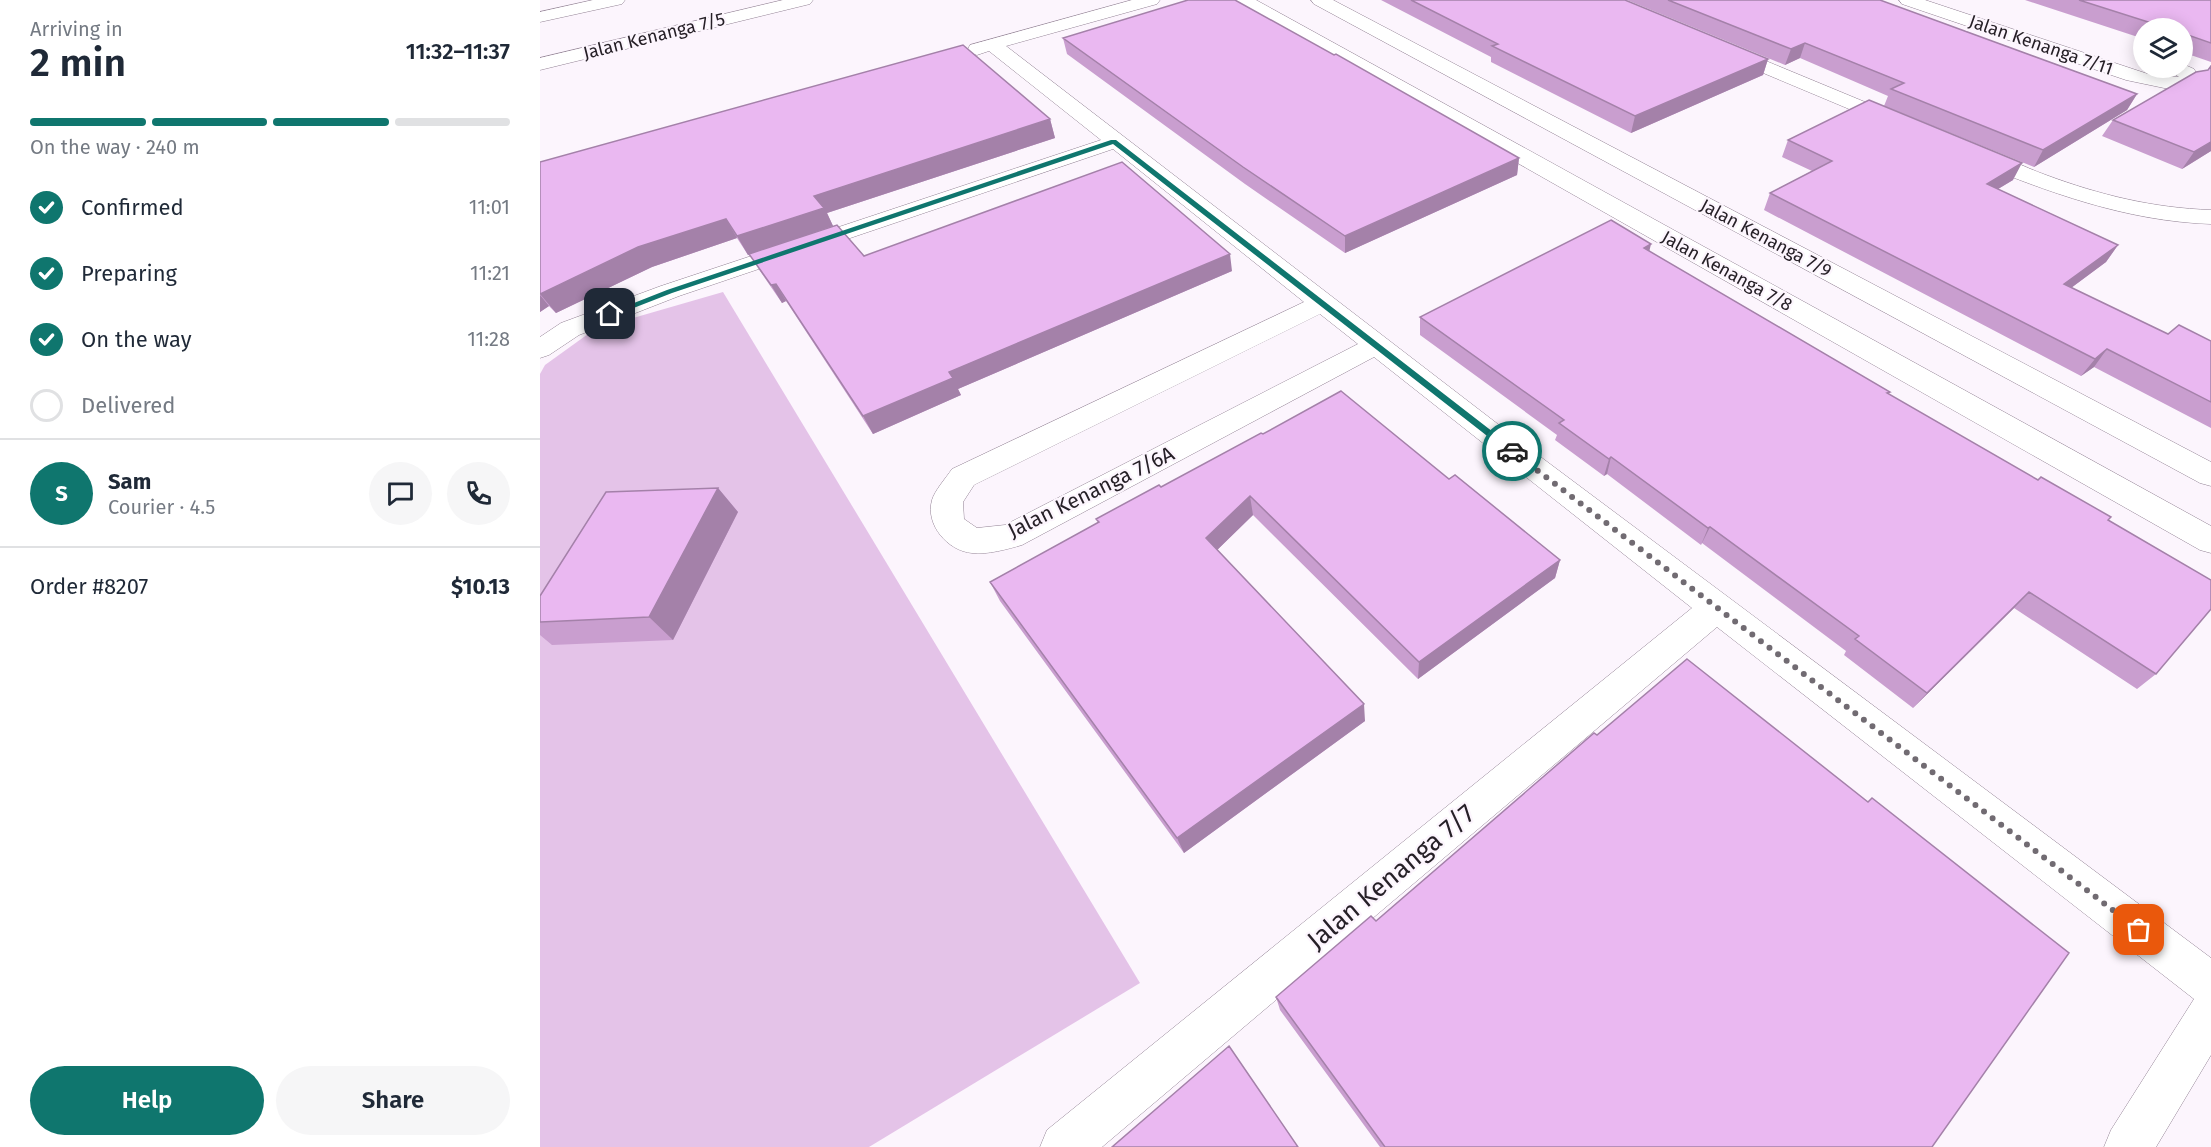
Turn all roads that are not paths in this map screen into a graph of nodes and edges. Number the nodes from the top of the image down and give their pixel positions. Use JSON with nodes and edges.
{"nodes":[{"id":1,"x":616,"y":0,"type":"edge"},
{"id":2,"x":725,"y":0,"type":"edge"},
{"id":3,"x":804,"y":0,"type":"edge"},
{"id":4,"x":1151,"y":0,"type":"edge"},
{"id":5,"x":1243,"y":0,"type":"edge"},
{"id":6,"x":1320,"y":0,"type":"edge"},
{"id":7,"x":1908,"y":0,"type":"edge"},
{"id":8,"x":738,"y":16,"type":"junction"},
{"id":9,"x":540,"y":17,"type":"edge"},
{"id":10,"x":1702,"y":40,"type":"edge"},
{"id":11,"x":993,"y":45,"type":"junction"},
{"id":12,"x":959,"y":54,"type":"edge"},
{"id":13,"x":540,"y":64,"type":"edge"},
{"id":14,"x":2133,"y":76,"type":"edge"},
{"id":15,"x":2141,"y":78,"type":"edge"},
{"id":16,"x":2189,"y":78,"type":"edge"},
{"id":17,"x":1917,"y":130,"type":"edge"},
{"id":18,"x":1114,"y":142,"type":"junction"},
{"id":19,"x":1960,"y":148,"type":"edge"},
{"id":20,"x":2211,"y":217,"type":"edge"},
{"id":21,"x":1322,"y":303,"type":"junction"},
{"id":22,"x":1377,"y":345,"type":"junction"},
{"id":23,"x":540,"y":349,"type":"edge"},
{"id":24,"x":2211,"y":475,"type":"edge"},
{"id":25,"x":2211,"y":541,"type":"edge"},
{"id":26,"x":1717,"y":607,"type":"junction"},
{"id":27,"x":2211,"y":986,"type":"edge"},
{"id":28,"x":2211,"y":1013,"type":"edge"},
{"id":29,"x":1064,"y":1147,"type":"edge"},
{"id":30,"x":2128,"y":1147,"type":"edge"}],
"edges":[{"from":1,"to":9,"type":"street"},
{"from":2,"to":8,"type":"street"},
{"from":3,"to":8,"type":"street","name":"Jalan Kenanga 7/5"},
{"from":4,"to":11,"type":"street"},
{"from":5,"to":25,"type":"street","name":"Jalan Kenanga 7/8"},
{"from":6,"to":24,"type":"street","name":"Jalan Kenanga 7/9"},
{"from":7,"to":14,"type":"street","name":"Jalan Kenanga 7/11"},
{"from":8,"to":13,"type":"street","name":"Jalan Kenanga 7/5"},
{"from":10,"to":17,"type":"street"},
{"from":11,"to":12,"type":"street"},
{"from":11,"to":18,"type":"street"},
{"from":15,"to":16,"type":"street","name":"Jalan Kenanga 7/11"},
{"from":18,"to":21,"type":"street"},
{"from":18,"to":23,"type":"street"},
{"from":19,"to":20,"type":"street"},
{"from":21,"to":22,"type":"street"},
{"from":21,"to":22,"type":"street","name":"Jalan Kenanga 7/6A"},
{"from":22,"to":26,"type":"street"},
{"from":26,"to":27,"type":"street"},
{"from":26,"to":29,"type":"street","name":"Jalan Kenanga 7/7"},
{"from":28,"to":30,"type":"street"}]}
